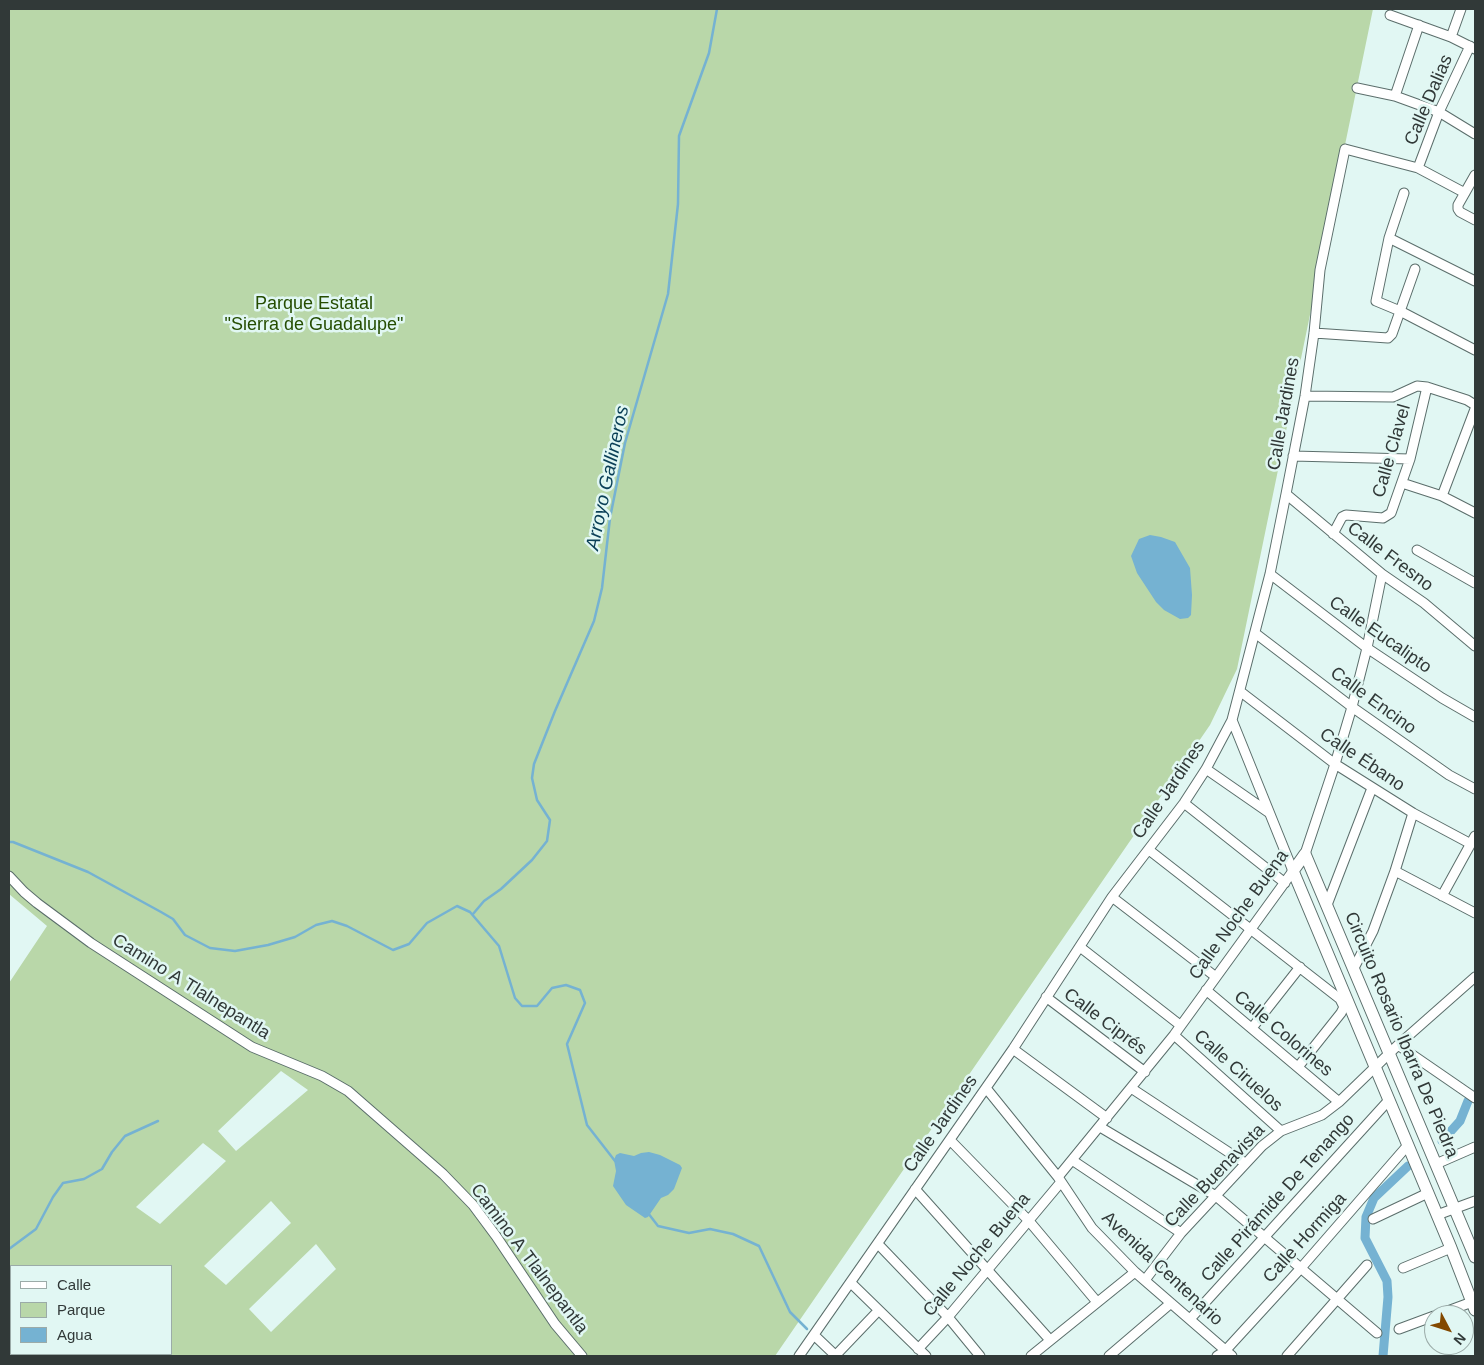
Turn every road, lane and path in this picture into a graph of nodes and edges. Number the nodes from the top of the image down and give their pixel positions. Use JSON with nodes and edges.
{"nodes":[{"id":1,"x":1461,"y":9,"type":"edge"},
{"id":2,"x":1390,"y":16,"type":"dead end"},
{"id":3,"x":1420,"y":25,"type":"junction"},
{"id":4,"x":1450,"y":37,"type":"junction"},
{"id":5,"x":1473,"y":48,"type":"edge"},
{"id":6,"x":1357,"y":88,"type":"dead end"},
{"id":7,"x":1395,"y":96,"type":"junction"},
{"id":8,"x":1439,"y":112,"type":"junction"},
{"id":9,"x":1475,"y":134,"type":"edge"},
{"id":10,"x":1418,"y":168,"type":"junction"},
{"id":11,"x":1475,"y":174,"type":"edge"},
{"id":12,"x":1404,"y":193,"type":"dead end"},
{"id":13,"x":1465,"y":193,"type":"junction"},
{"id":14,"x":1475,"y":220,"type":"edge"},
{"id":15,"x":1389,"y":238,"type":"junction"},
{"id":16,"x":1415,"y":269,"type":"dead end"},
{"id":17,"x":1475,"y":281,"type":"edge"},
{"id":18,"x":1400,"y":311,"type":"junction"},
{"id":19,"x":1314,"y":333,"type":"junction"},
{"id":20,"x":1475,"y":350,"type":"edge"},
{"id":21,"x":1427,"y":387,"type":"junction"},
{"id":22,"x":1304,"y":396,"type":"junction"},
{"id":23,"x":1475,"y":404,"type":"edge"},
{"id":24,"x":1475,"y":409,"type":"edge"},
{"id":25,"x":1293,"y":456,"type":"junction"},
{"id":26,"x":1410,"y":459,"type":"junction"},
{"id":27,"x":1402,"y":483,"type":"junction"},
{"id":28,"x":1286,"y":494,"type":"junction"},
{"id":29,"x":1442,"y":496,"type":"junction"},
{"id":30,"x":1475,"y":513,"type":"edge"},
{"id":31,"x":1333,"y":534,"type":"junction"},
{"id":32,"x":1417,"y":550,"type":"dead end"},
{"id":33,"x":1270,"y":574,"type":"junction"},
{"id":34,"x":1382,"y":574,"type":"junction"},
{"id":35,"x":1475,"y":583,"type":"edge"},
{"id":36,"x":1255,"y":632,"type":"junction"},
{"id":37,"x":1475,"y":646,"type":"edge"},
{"id":38,"x":1367,"y":648,"type":"junction"},
{"id":39,"x":1241,"y":692,"type":"junction"},
{"id":40,"x":1352,"y":707,"type":"junction"},
{"id":41,"x":1475,"y":717,"type":"edge"},
{"id":42,"x":1232,"y":720,"type":"junction"},
{"id":43,"x":1335,"y":764,"type":"junction"},
{"id":44,"x":1206,"y":769,"type":"junction"},
{"id":45,"x":1372,"y":788,"type":"junction"},
{"id":46,"x":1475,"y":789,"type":"edge"},
{"id":47,"x":1184,"y":803,"type":"junction"},
{"id":48,"x":1269,"y":812,"type":"junction"},
{"id":49,"x":1413,"y":813,"type":"junction"},
{"id":50,"x":1473,"y":840,"type":"edge"},
{"id":51,"x":1149,"y":850,"type":"junction"},
{"id":52,"x":1305,"y":854,"type":"junction"},
{"id":53,"x":1293,"y":871,"type":"junction"},
{"id":54,"x":1395,"y":871,"type":"junction"},
{"id":55,"x":9,"y":876,"type":"edge"},
{"id":56,"x":1285,"y":883,"type":"junction"},
{"id":57,"x":1442,"y":896,"type":"junction"},
{"id":58,"x":1112,"y":897,"type":"junction"},
{"id":59,"x":1327,"y":905,"type":"junction"},
{"id":60,"x":1475,"y":913,"type":"edge"},
{"id":61,"x":1251,"y":930,"type":"junction"},
{"id":62,"x":1080,"y":947,"type":"junction"},
{"id":63,"x":1300,"y":967,"type":"junction"},
{"id":64,"x":1354,"y":968,"type":"junction"},
{"id":65,"x":1216,"y":977,"type":"junction"},
{"id":66,"x":1475,"y":977,"type":"edge"},
{"id":67,"x":1206,"y":990,"type":"junction"},
{"id":68,"x":1046,"y":997,"type":"junction"},
{"id":69,"x":1180,"y":1025,"type":"junction"},
{"id":70,"x":1252,"y":1028,"type":"junction"},
{"id":71,"x":1174,"y":1035,"type":"junction"},
{"id":72,"x":1398,"y":1045,"type":"junction"},
{"id":73,"x":1013,"y":1049,"type":"junction"},
{"id":74,"x":1389,"y":1053,"type":"junction"},
{"id":75,"x":1298,"y":1067,"type":"junction"},
{"id":76,"x":1376,"y":1067,"type":"junction"},
{"id":77,"x":1145,"y":1072,"type":"junction"},
{"id":78,"x":986,"y":1088,"type":"junction"},
{"id":79,"x":1131,"y":1088,"type":"junction"},
{"id":80,"x":1475,"y":1098,"type":"edge"},
{"id":81,"x":1389,"y":1100,"type":"junction"},
{"id":82,"x":1339,"y":1102,"type":"junction"},
{"id":83,"x":1107,"y":1118,"type":"junction"},
{"id":84,"x":1100,"y":1127,"type":"junction"},
{"id":85,"x":1280,"y":1131,"type":"junction"},
{"id":86,"x":950,"y":1140,"type":"junction"},
{"id":87,"x":1408,"y":1145,"type":"junction"},
{"id":88,"x":1475,"y":1147,"type":"edge"},
{"id":89,"x":1072,"y":1160,"type":"junction"},
{"id":90,"x":1245,"y":1163,"type":"junction"},
{"id":91,"x":1436,"y":1164,"type":"junction"},
{"id":92,"x":1060,"y":1179,"type":"junction"},
{"id":93,"x":915,"y":1189,"type":"junction"},
{"id":94,"x":1428,"y":1193,"type":"junction"},
{"id":95,"x":1216,"y":1196,"type":"junction"},
{"id":96,"x":1475,"y":1201,"type":"edge"},
{"id":97,"x":1455,"y":1209,"type":"junction"},
{"id":98,"x":1437,"y":1215,"type":"junction"},
{"id":99,"x":1373,"y":1219,"type":"dead end"},
{"id":100,"x":1029,"y":1221,"type":"junction"},
{"id":101,"x":1182,"y":1233,"type":"junction"},
{"id":102,"x":1265,"y":1238,"type":"junction"},
{"id":103,"x":878,"y":1244,"type":"junction"},
{"id":104,"x":1451,"y":1248,"type":"junction"},
{"id":105,"x":1475,"y":1257,"type":"edge"},
{"id":106,"x":1367,"y":1265,"type":"dead end"},
{"id":107,"x":1301,"y":1268,"type":"junction"},
{"id":108,"x":1403,"y":1268,"type":"dead end"},
{"id":109,"x":987,"y":1270,"type":"junction"},
{"id":110,"x":1135,"y":1272,"type":"junction"},
{"id":111,"x":1145,"y":1280,"type":"junction"},
{"id":112,"x":851,"y":1283,"type":"junction"},
{"id":113,"x":1337,"y":1299,"type":"junction"},
{"id":114,"x":1097,"y":1302,"type":"junction"},
{"id":115,"x":1171,"y":1303,"type":"junction"},
{"id":116,"x":1474,"y":1305,"type":"edge"},
{"id":117,"x":878,"y":1311,"type":"junction"},
{"id":118,"x":948,"y":1317,"type":"junction"},
{"id":119,"x":1190,"y":1319,"type":"junction"},
{"id":120,"x":1424,"y":1320,"type":"edge"},
{"id":121,"x":1400,"y":1329,"type":"dead end"},
{"id":122,"x":1376,"y":1332,"type":"dead end"},
{"id":123,"x":814,"y":1335,"type":"junction"},
{"id":124,"x":1050,"y":1340,"type":"junction"},
{"id":125,"x":918,"y":1349,"type":"junction"},
{"id":126,"x":1229,"y":1354,"type":"edge"},
{"id":127,"x":582,"y":1356,"type":"edge"},
{"id":128,"x":798,"y":1356,"type":"edge"},
{"id":129,"x":836,"y":1356,"type":"edge"},
{"id":130,"x":926,"y":1356,"type":"edge"},
{"id":131,"x":980,"y":1356,"type":"edge"},
{"id":132,"x":1031,"y":1356,"type":"edge"},
{"id":133,"x":1109,"y":1356,"type":"edge"},
{"id":134,"x":1217,"y":1356,"type":"edge"},
{"id":135,"x":1287,"y":1356,"type":"edge"}],
"edges":[{"from":1,"to":4,"type":"street"},
{"from":2,"to":3,"type":"street"},
{"from":3,"to":4,"type":"street"},
{"from":3,"to":7,"type":"street"},
{"from":4,"to":5,"type":"street"},
{"from":5,"to":8,"type":"street","name":"Calle Dalias"},
{"from":6,"to":7,"type":"street"},
{"from":7,"to":8,"type":"street"},
{"from":8,"to":9,"type":"street"},
{"from":8,"to":10,"type":"street","name":"Calle Dalias"},
{"from":10,"to":13,"type":"street"},
{"from":10,"to":19,"type":"street","name":"Calle Jardines"},
{"from":11,"to":13,"type":"street"},
{"from":12,"to":15,"type":"street"},
{"from":13,"to":14,"type":"street"},
{"from":15,"to":17,"type":"street"},
{"from":15,"to":18,"type":"street"},
{"from":16,"to":18,"type":"street"},
{"from":18,"to":19,"type":"street"},
{"from":18,"to":20,"type":"street"},
{"from":19,"to":22,"type":"street","name":"Calle Jardines"},
{"from":21,"to":22,"type":"street"},
{"from":21,"to":23,"type":"street"},
{"from":21,"to":26,"type":"street","name":"Calle Clavel"},
{"from":22,"to":25,"type":"street","name":"Calle Jardines"},
{"from":24,"to":29,"type":"street"},
{"from":25,"to":26,"type":"street"},
{"from":25,"to":28,"type":"street","name":"Calle Jardines"},
{"from":26,"to":27,"type":"street","name":"Calle Clavel"},
{"from":27,"to":29,"type":"street"},
{"from":27,"to":31,"type":"street","name":"Calle Clavel"},
{"from":28,"to":31,"type":"street","name":"Calle Fresno"},
{"from":28,"to":33,"type":"street","name":"Calle Jardines"},
{"from":29,"to":30,"type":"street"},
{"from":31,"to":34,"type":"street","name":"Calle Fresno"},
{"from":32,"to":35,"type":"street"},
{"from":33,"to":36,"type":"street","name":"Calle Jardines"},
{"from":33,"to":38,"type":"street","name":"Calle Eucalipto"},
{"from":34,"to":37,"type":"street","name":"Calle Fresno"},
{"from":34,"to":38,"type":"street","name":"Calle Noche Buena"},
{"from":36,"to":39,"type":"street","name":"Calle Jardines"},
{"from":36,"to":40,"type":"street","name":"Calle Encino"},
{"from":38,"to":40,"type":"street","name":"Calle Noche Buena"},
{"from":38,"to":41,"type":"street","name":"Calle Eucalipto"},
{"from":39,"to":42,"type":"street","name":"Calle Jardines"},
{"from":39,"to":43,"type":"street","name":"Calle Ébano"},
{"from":40,"to":43,"type":"street","name":"Calle Noche Buena"},
{"from":40,"to":46,"type":"street","name":"Calle Encino"},
{"from":42,"to":44,"type":"street","name":"Calle Jardines"},
{"from":42,"to":48,"type":"street"},
{"from":43,"to":45,"type":"street","name":"Calle Ébano"},
{"from":43,"to":52,"type":"street","name":"Calle Noche Buena"},
{"from":44,"to":47,"type":"street","name":"Calle Jardines"},
{"from":44,"to":48,"type":"street"},
{"from":45,"to":49,"type":"street","name":"Calle Ébano"},
{"from":45,"to":59,"type":"street"},
{"from":47,"to":51,"type":"street","name":"Calle Jardines"},
{"from":47,"to":56,"type":"street"},
{"from":48,"to":53,"type":"street"},
{"from":49,"to":50,"type":"street","name":"Calle Ébano"},
{"from":49,"to":54,"type":"street"},
{"from":50,"to":57,"type":"street"},
{"from":51,"to":58,"type":"street","name":"Calle Jardines"},
{"from":51,"to":61,"type":"street"},
{"from":52,"to":53,"type":"main road","name":"Calle Noche Buena"},
{"from":52,"to":59,"type":"main road","name":"Circuito Rosario Ibarra De Piedra"},
{"from":53,"to":56,"type":"street","name":"Calle Noche Buena"},
{"from":53,"to":76,"type":"main road"},
{"from":54,"to":57,"type":"street"},
{"from":54,"to":64,"type":"street"},
{"from":55,"to":127,"type":"street","name":"Camino A Tlalnepantla"},
{"from":56,"to":61,"type":"street","name":"Calle Noche Buena"},
{"from":57,"to":60,"type":"street"},
{"from":58,"to":62,"type":"street","name":"Calle Jardines"},
{"from":58,"to":65,"type":"street"},
{"from":59,"to":64,"type":"main road","name":"Circuito Rosario Ibarra De Piedra"},
{"from":61,"to":63,"type":"street"},
{"from":61,"to":65,"type":"street","name":"Calle Noche Buena"},
{"from":62,"to":68,"type":"street","name":"Calle Jardines"},
{"from":62,"to":69,"type":"street","name":"Calle Ciruelos"},
{"from":63,"to":70,"type":"street"},
{"from":63,"to":75,"type":"street"},
{"from":64,"to":74,"type":"main road","name":"Circuito Rosario Ibarra De Piedra"},
{"from":65,"to":67,"type":"street","name":"Calle Noche Buena"},
{"from":66,"to":72,"type":"street","name":"Calle Buenavista"},
{"from":67,"to":69,"type":"street","name":"Calle Noche Buena"},
{"from":67,"to":70,"type":"street","name":"Calle Colorines"},
{"from":68,"to":73,"type":"street","name":"Calle Jardines"},
{"from":68,"to":77,"type":"street","name":"Calle Ciprés"},
{"from":69,"to":71,"type":"street","name":"Calle Noche Buena"},
{"from":70,"to":75,"type":"street","name":"Calle Colorines"},
{"from":71,"to":77,"type":"street","name":"Calle Noche Buena"},
{"from":71,"to":85,"type":"street","name":"Calle Ciruelos"},
{"from":72,"to":74,"type":"street","name":"Calle Buenavista"},
{"from":72,"to":80,"type":"street"},
{"from":73,"to":78,"type":"street","name":"Calle Jardines"},
{"from":73,"to":83,"type":"street"},
{"from":74,"to":76,"type":"street","name":"Calle Buenavista"},
{"from":74,"to":91,"type":"main road","name":"Circuito Rosario Ibarra De Piedra"},
{"from":75,"to":82,"type":"street","name":"Calle Colorines"},
{"from":76,"to":81,"type":"main road"},
{"from":76,"to":82,"type":"street","name":"Calle Buenavista"},
{"from":77,"to":79,"type":"street","name":"Calle Noche Buena"},
{"from":78,"to":86,"type":"street","name":"Calle Jardines"},
{"from":78,"to":92,"type":"street","name":"Avenida Centenario"},
{"from":79,"to":83,"type":"street","name":"Calle Noche Buena"},
{"from":79,"to":90,"type":"street"},
{"from":81,"to":87,"type":"main road"},
{"from":81,"to":102,"type":"street","name":"Calle Pirámide De Tenango"},
{"from":82,"to":85,"type":"street","name":"Calle Buenavista"},
{"from":83,"to":84,"type":"street","name":"Calle Noche Buena"},
{"from":84,"to":89,"type":"street","name":"Calle Noche Buena"},
{"from":84,"to":95,"type":"street"},
{"from":85,"to":90,"type":"street","name":"Calle Buenavista"},
{"from":86,"to":93,"type":"street","name":"Calle Jardines"},
{"from":86,"to":100,"type":"street"},
{"from":87,"to":94,"type":"main road"},
{"from":87,"to":107,"type":"street","name":"Calle Hormiga"},
{"from":88,"to":91,"type":"street"},
{"from":89,"to":92,"type":"street","name":"Calle Noche Buena"},
{"from":89,"to":101,"type":"street"},
{"from":90,"to":95,"type":"street","name":"Calle Buenavista"},
{"from":91,"to":97,"type":"main road","name":"Circuito Rosario Ibarra De Piedra"},
{"from":92,"to":100,"type":"street","name":"Calle Noche Buena"},
{"from":92,"to":110,"type":"street","name":"Avenida Centenario"},
{"from":93,"to":103,"type":"street","name":"Calle Jardines"},
{"from":93,"to":109,"type":"street"},
{"from":94,"to":98,"type":"main road"},
{"from":94,"to":99,"type":"street"},
{"from":95,"to":101,"type":"street","name":"Calle Buenavista"},
{"from":95,"to":102,"type":"street"},
{"from":96,"to":97,"type":"street"},
{"from":97,"to":98,"type":"street"},
{"from":97,"to":105,"type":"main road","name":"Circuito Rosario Ibarra De Piedra"},
{"from":98,"to":104,"type":"main road"},
{"from":100,"to":109,"type":"street","name":"Calle Noche Buena"},
{"from":100,"to":114,"type":"street"},
{"from":101,"to":111,"type":"street","name":"Calle Buenavista"},
{"from":102,"to":107,"type":"street"},
{"from":102,"to":119,"type":"street","name":"Calle Pirámide De Tenango"},
{"from":103,"to":112,"type":"street","name":"Calle Jardines"},
{"from":103,"to":118,"type":"street"},
{"from":104,"to":108,"type":"street"},
{"from":104,"to":116,"type":"main road"},
{"from":106,"to":113,"type":"street"},
{"from":107,"to":113,"type":"street"},
{"from":107,"to":126,"type":"street","name":"Calle Hormiga"},
{"from":109,"to":118,"type":"street","name":"Calle Noche Buena"},
{"from":109,"to":124,"type":"street"},
{"from":110,"to":111,"type":"street","name":"Avenida Centenario"},
{"from":110,"to":114,"type":"street"},
{"from":111,"to":115,"type":"street","name":"Avenida Centenario"},
{"from":112,"to":117,"type":"street"},
{"from":112,"to":123,"type":"street","name":"Calle Jardines"},
{"from":113,"to":122,"type":"street"},
{"from":113,"to":135,"type":"street"},
{"from":114,"to":124,"type":"street"},
{"from":115,"to":119,"type":"street","name":"Avenida Centenario"},
{"from":115,"to":133,"type":"street"},
{"from":117,"to":125,"type":"street"},
{"from":117,"to":129,"type":"street"},
{"from":118,"to":125,"type":"street","name":"Calle Noche Buena"},
{"from":118,"to":131,"type":"street"},
{"from":119,"to":126,"type":"street","name":"Avenida Centenario"},
{"from":120,"to":121,"type":"street"},
{"from":123,"to":128,"type":"street","name":"Calle Jardines"},
{"from":123,"to":129,"type":"street"},
{"from":124,"to":132,"type":"street"},
{"from":125,"to":130,"type":"street"},
{"from":126,"to":134,"type":"street","name":"Calle Hormiga"}]}
